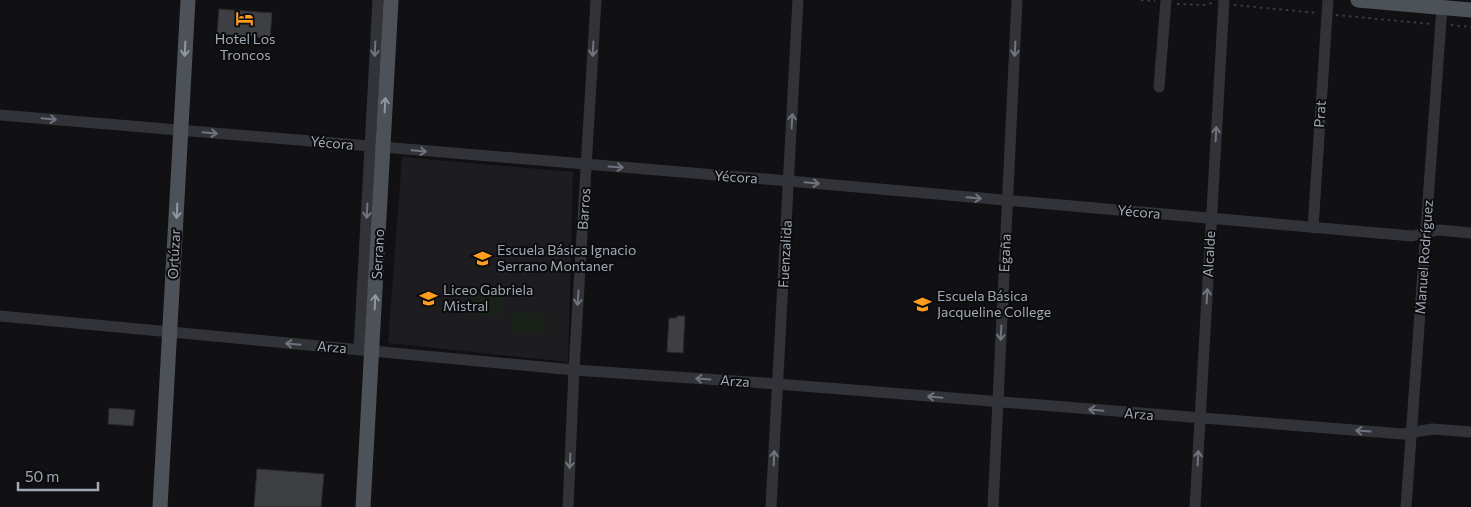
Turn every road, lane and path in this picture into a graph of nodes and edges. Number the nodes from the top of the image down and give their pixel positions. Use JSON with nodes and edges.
{"nodes":[{"id":1,"x":188,"y":0,"type":"edge"},
{"id":2,"x":378,"y":0,"type":"edge"},
{"id":3,"x":391,"y":0,"type":"edge"},
{"id":4,"x":596,"y":0,"type":"edge"},
{"id":5,"x":798,"y":0,"type":"edge"},
{"id":6,"x":1017,"y":0,"type":"edge"},
{"id":7,"x":1141,"y":0,"type":"edge"},
{"id":8,"x":1328,"y":0,"type":"edge"},
{"id":9,"x":1358,"y":0,"type":"edge"},
{"id":10,"x":1166,"y":1,"type":"edge"},
{"id":11,"x":1224,"y":2,"type":"edge"},
{"id":12,"x":1442,"y":7,"type":"junction"},
{"id":13,"x":1471,"y":10,"type":"edge"},
{"id":14,"x":1327,"y":14,"type":"junction"},
{"id":15,"x":1441,"y":24,"type":"junction"},
{"id":16,"x":1471,"y":27,"type":"edge"},
{"id":17,"x":1159,"y":87,"type":"dead end"},
{"id":18,"x":0,"y":115,"type":"edge"},
{"id":19,"x":181,"y":130,"type":"junction"},
{"id":20,"x":377,"y":147,"type":"junction"},
{"id":21,"x":587,"y":165,"type":"junction"},
{"id":22,"x":789,"y":181,"type":"junction"},
{"id":23,"x":1008,"y":201,"type":"junction"},
{"id":24,"x":1211,"y":219,"type":"junction"},
{"id":25,"x":1313,"y":228,"type":"junction"},
{"id":26,"x":1471,"y":232,"type":"edge"},
{"id":27,"x":1426,"y":233,"type":"junction"},
{"id":28,"x":0,"y":316,"type":"edge"},
{"id":29,"x":170,"y":333,"type":"junction"},
{"id":30,"x":366,"y":350,"type":"junction"},
{"id":31,"x":574,"y":370,"type":"junction"},
{"id":32,"x":778,"y":384,"type":"junction"},
{"id":33,"x":998,"y":402,"type":"junction"},
{"id":34,"x":1200,"y":418,"type":"junction"},
{"id":35,"x":1412,"y":432,"type":"junction"},
{"id":36,"x":1471,"y":432,"type":"edge"},
{"id":37,"x":160,"y":507,"type":"edge"},
{"id":38,"x":363,"y":507,"type":"edge"},
{"id":39,"x":568,"y":507,"type":"edge"},
{"id":40,"x":771,"y":507,"type":"edge"},
{"id":41,"x":993,"y":507,"type":"edge"},
{"id":42,"x":1195,"y":507,"type":"edge"},
{"id":43,"x":1406,"y":507,"type":"edge"}],
"edges":[{"from":1,"to":19,"type":"main road","name":"Ortúzar","one_way":true},
{"from":2,"to":20,"type":"street","name":"Serrano","one_way":true},
{"from":20,"to":3,"type":"main road","name":"Serrano","one_way":true},
{"from":4,"to":21,"type":"street","name":"Barros","one_way":true},
{"from":22,"to":5,"type":"street","name":"Fuenzalida","one_way":true},
{"from":6,"to":23,"type":"street","name":"Egaña","one_way":true},
{"from":7,"to":10,"type":"path"},
{"from":8,"to":14,"type":"street","name":"Prat"},
{"from":9,"to":12,"type":"main road"},
{"from":10,"to":11,"type":"path"},
{"from":10,"to":17,"type":"street"},
{"from":11,"to":14,"type":"path"},
{"from":24,"to":11,"type":"street","name":"Alcalde","one_way":true},
{"from":12,"to":13,"type":"main road"},
{"from":12,"to":15,"type":"street","name":"Manuel Rodríguez"},
{"from":14,"to":15,"type":"path"},
{"from":14,"to":25,"type":"street","name":"Prat"},
{"from":15,"to":16,"type":"path"},
{"from":15,"to":27,"type":"street","name":"Manuel Rodríguez"},
{"from":18,"to":19,"type":"street","name":"Yécora","one_way":true},
{"from":19,"to":20,"type":"street","name":"Yécora","one_way":true},
{"from":19,"to":29,"type":"main road","name":"Ortúzar","one_way":true},
{"from":20,"to":21,"type":"street","name":"Yécora","one_way":true},
{"from":20,"to":30,"type":"main road","name":"Serrano"},
{"from":21,"to":22,"type":"street","name":"Yécora","one_way":true},
{"from":21,"to":31,"type":"street","name":"Barros","one_way":true},
{"from":22,"to":23,"type":"street","name":"Yécora","one_way":true},
{"from":22,"to":32,"type":"street","name":"Fuenzalida"},
{"from":23,"to":24,"type":"street","name":"Yécora"},
{"from":23,"to":33,"type":"street","name":"Egaña","one_way":true},
{"from":24,"to":25,"type":"street","name":"Yécora"},
{"from":34,"to":24,"type":"street","name":"Alcalde","one_way":true},
{"from":25,"to":27,"type":"street","name":"Yécora"},
{"from":26,"to":27,"type":"street","name":"Yécora"},
{"from":27,"to":35,"type":"street","name":"Manuel Rodríguez"},
{"from":28,"to":29,"type":"street","name":"Arza"},
{"from":30,"to":29,"type":"street","name":"Arza","one_way":true},
{"from":29,"to":37,"type":"main road","name":"Ortúzar"},
{"from":30,"to":31,"type":"street","name":"Arza"},
{"from":30,"to":38,"type":"main road","name":"Serrano"},
{"from":32,"to":31,"type":"street","name":"Arza","one_way":true},
{"from":31,"to":39,"type":"street","name":"Barros","one_way":true},
{"from":33,"to":32,"type":"street","name":"Arza","one_way":true},
{"from":40,"to":32,"type":"street","name":"Fuenzalida","one_way":true},
{"from":34,"to":33,"type":"street","name":"Arza","one_way":true},
{"from":33,"to":41,"type":"street","name":"Egaña"},
{"from":35,"to":34,"type":"street","name":"Arza","one_way":true},
{"from":42,"to":34,"type":"street","name":"Alcalde","one_way":true},
{"from":35,"to":36,"type":"street","name":"Arza"},
{"from":35,"to":43,"type":"street","name":"Manuel Rodríguez"}]}
